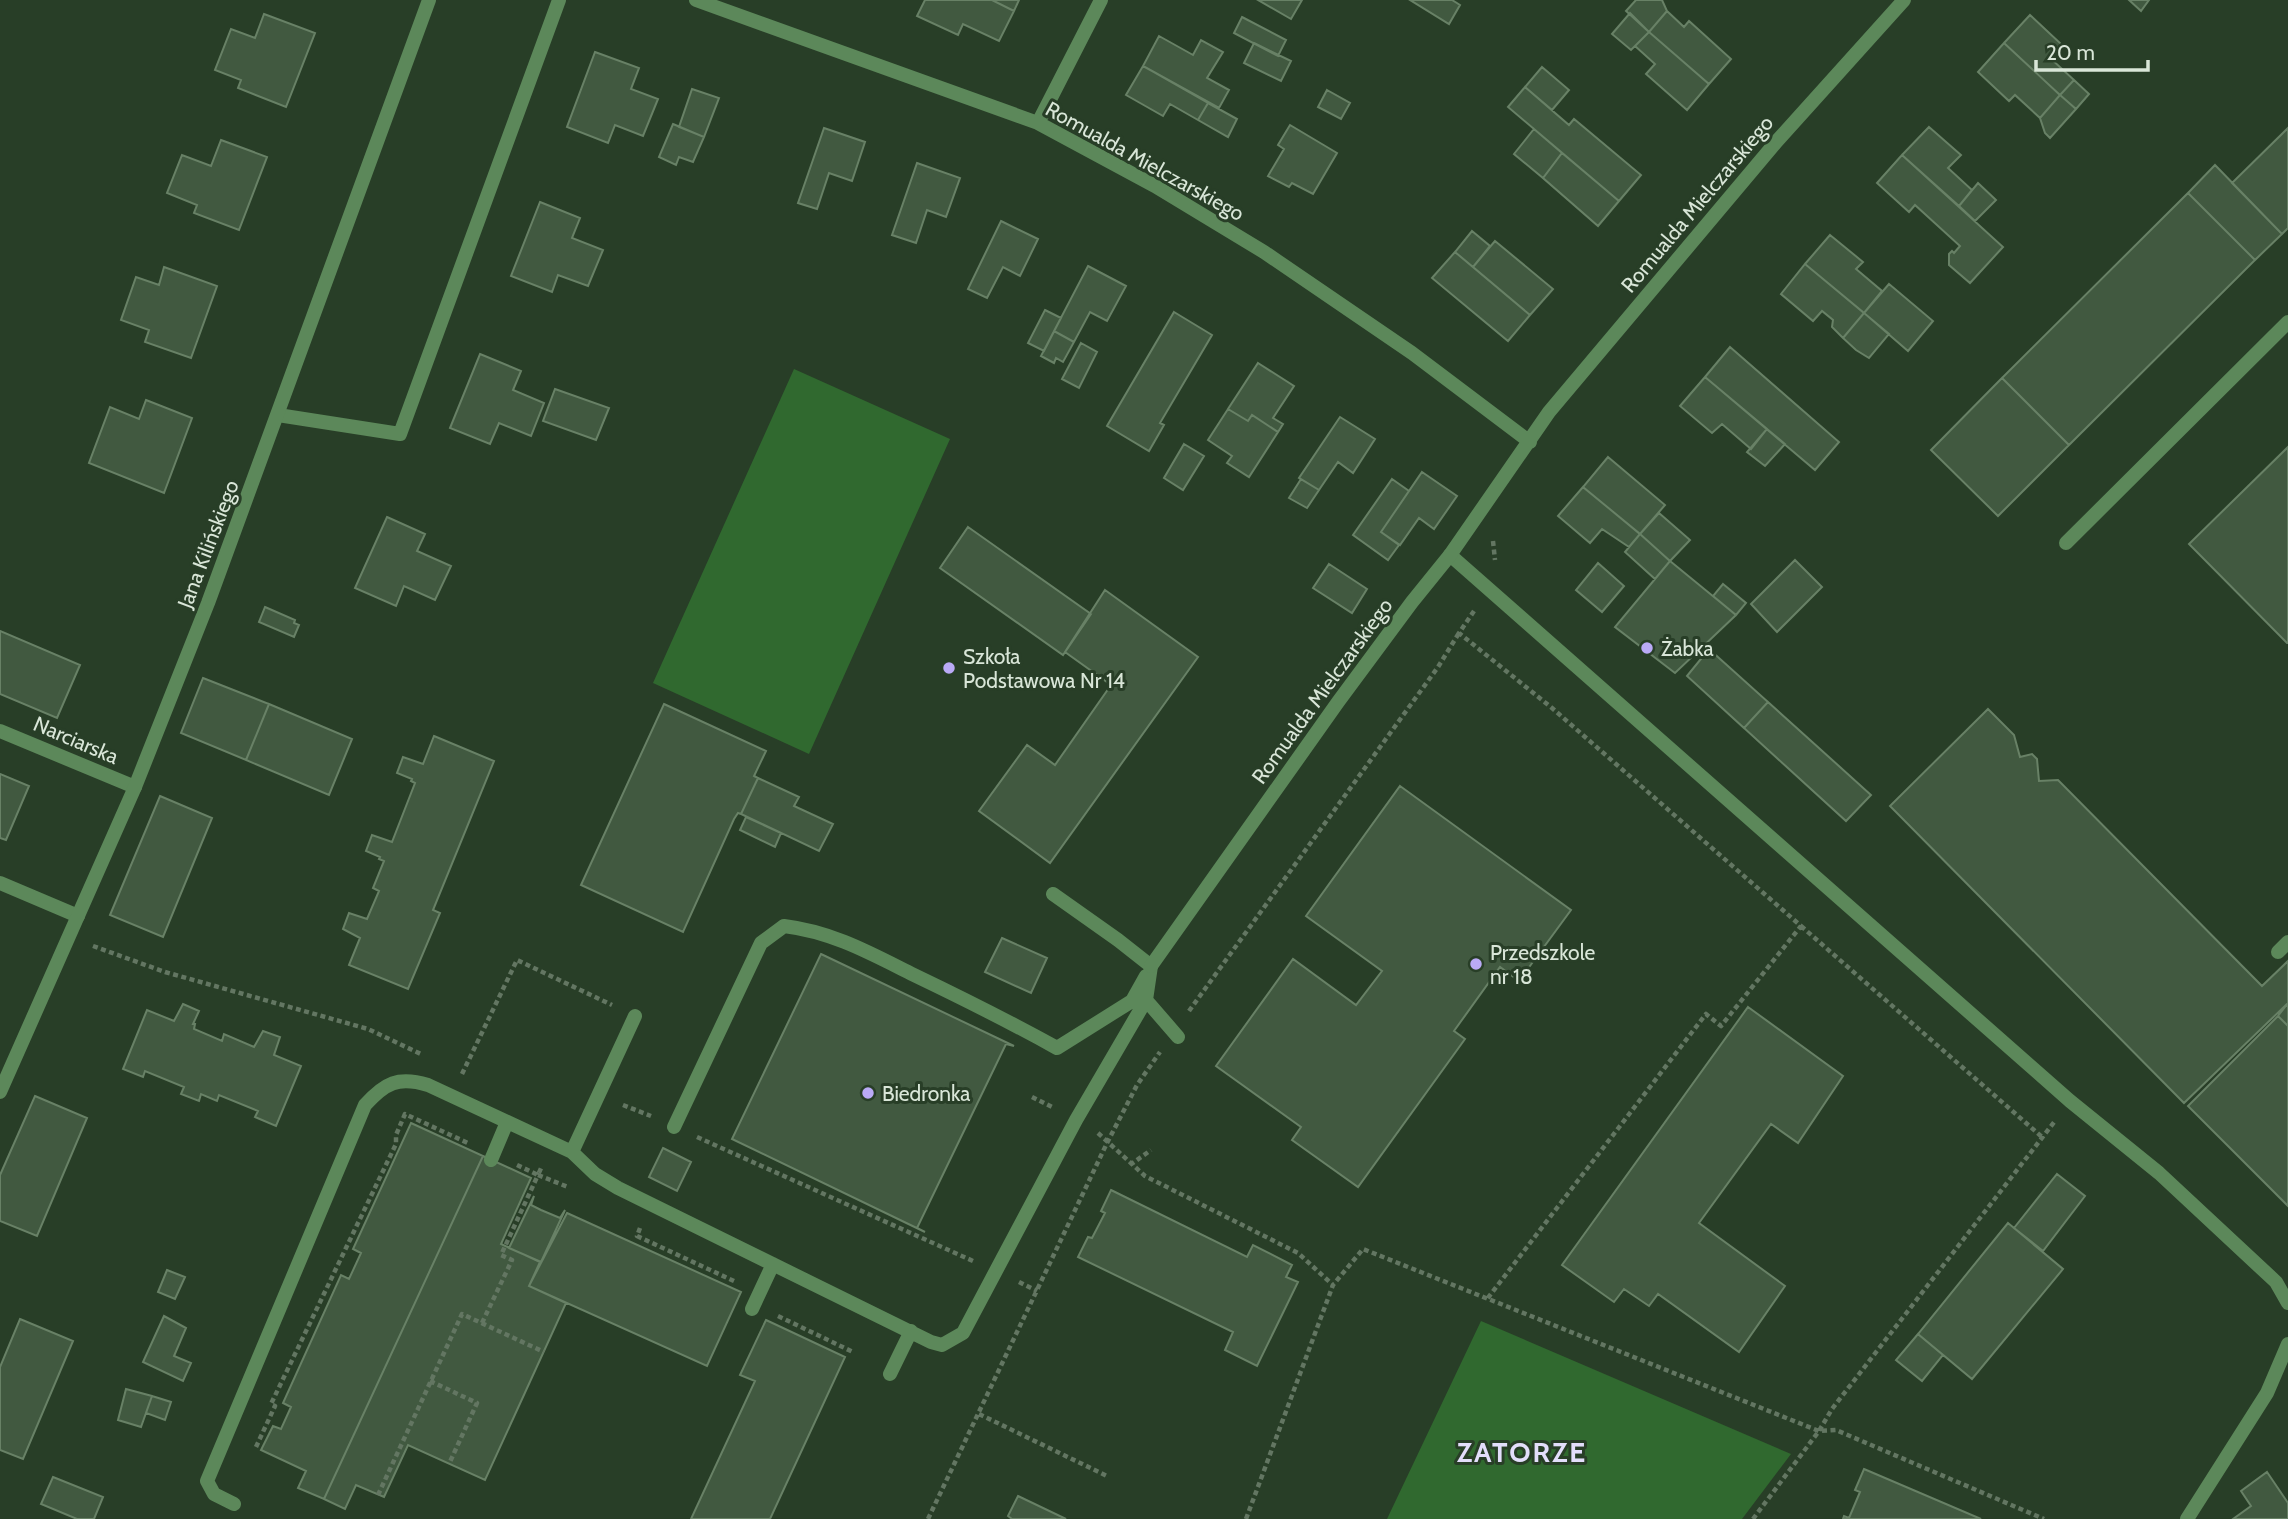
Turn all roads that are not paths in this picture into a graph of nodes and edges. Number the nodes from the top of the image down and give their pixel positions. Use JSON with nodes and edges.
{"nodes":[{"id":1,"x":429,"y":0,"type":"edge"},
{"id":2,"x":559,"y":0,"type":"edge"},
{"id":3,"x":696,"y":0,"type":"edge"},
{"id":4,"x":1101,"y":0,"type":"edge"},
{"id":5,"x":1904,"y":0,"type":"edge"},
{"id":6,"x":1038,"y":123,"type":"junction"},
{"id":7,"x":2288,"y":322,"type":"edge"},
{"id":8,"x":278,"y":415,"type":"junction"},
{"id":9,"x":1530,"y":442,"type":"junction"},
{"id":10,"x":2066,"y":543,"type":"dead end"},
{"id":11,"x":1450,"y":555,"type":"junction"},
{"id":12,"x":0,"y":731,"type":"edge"},
{"id":13,"x":135,"y":788,"type":"junction"},
{"id":14,"x":0,"y":883,"type":"edge"},
{"id":15,"x":1053,"y":894,"type":"dead end"},
{"id":16,"x":78,"y":916,"type":"junction"},
{"id":17,"x":1151,"y":967,"type":"junction"},
{"id":18,"x":1146,"y":1000,"type":"junction"},
{"id":19,"x":635,"y":1016,"type":"road end"},
{"id":20,"x":1176,"y":1035,"type":"road end"},
{"id":21,"x":4,"y":1071,"type":"edge"},
{"id":22,"x":0,"y":1093,"type":"edge"},
{"id":23,"x":508,"y":1122,"type":"junction"},
{"id":24,"x":674,"y":1127,"type":"road end"},
{"id":25,"x":572,"y":1152,"type":"junction"},
{"id":26,"x":492,"y":1157,"type":"road end"},
{"id":27,"x":773,"y":1264,"type":"junction"},
{"id":28,"x":2288,"y":1303,"type":"edge"},
{"id":29,"x":752,"y":1309,"type":"dead end"},
{"id":30,"x":911,"y":1331,"type":"junction"},
{"id":31,"x":2288,"y":1343,"type":"edge"},
{"id":32,"x":890,"y":1374,"type":"dead end"},
{"id":33,"x":234,"y":1504,"type":"dead end"},
{"id":34,"x":2187,"y":1519,"type":"edge"}],
"edges":[{"from":1,"to":8,"type":"street","name":"Jana Kilińskiego"},
{"from":2,"to":8,"type":"street"},
{"from":3,"to":6,"type":"street","name":"Romualda Mielczarskiego"},
{"from":4,"to":6,"type":"street"},
{"from":5,"to":9,"type":"street","name":"Romualda Mielczarskiego"},
{"from":6,"to":9,"type":"street","name":"Romualda Mielczarskiego"},
{"from":7,"to":10,"type":"street"},
{"from":8,"to":13,"type":"street","name":"Jana Kilińskiego"},
{"from":9,"to":11,"type":"street","name":"Romualda Mielczarskiego"},
{"from":11,"to":17,"type":"street","name":"Romualda Mielczarskiego"},
{"from":11,"to":28,"type":"street"},
{"from":12,"to":13,"type":"street","name":"Narciarska"},
{"from":13,"to":16,"type":"street","name":"Jana Kilińskiego"},
{"from":14,"to":16,"type":"street"},
{"from":15,"to":17,"type":"street"},
{"from":16,"to":21,"type":"street","name":"Jana Kilińskiego"},
{"from":17,"to":18,"type":"street"},
{"from":17,"to":24,"type":"street","name":"Romualda Mielczarskiego"},
{"from":18,"to":20,"type":"street"},
{"from":18,"to":30,"type":"street"},
{"from":19,"to":25,"type":"street"},
{"from":21,"to":22,"type":"street","name":"Jana Kilińskiego"},
{"from":23,"to":25,"type":"street"},
{"from":23,"to":26,"type":"street"},
{"from":23,"to":33,"type":"street"},
{"from":25,"to":27,"type":"street"},
{"from":27,"to":29,"type":"street"},
{"from":27,"to":30,"type":"street"},
{"from":30,"to":32,"type":"street"},
{"from":31,"to":34,"type":"street"}]}
